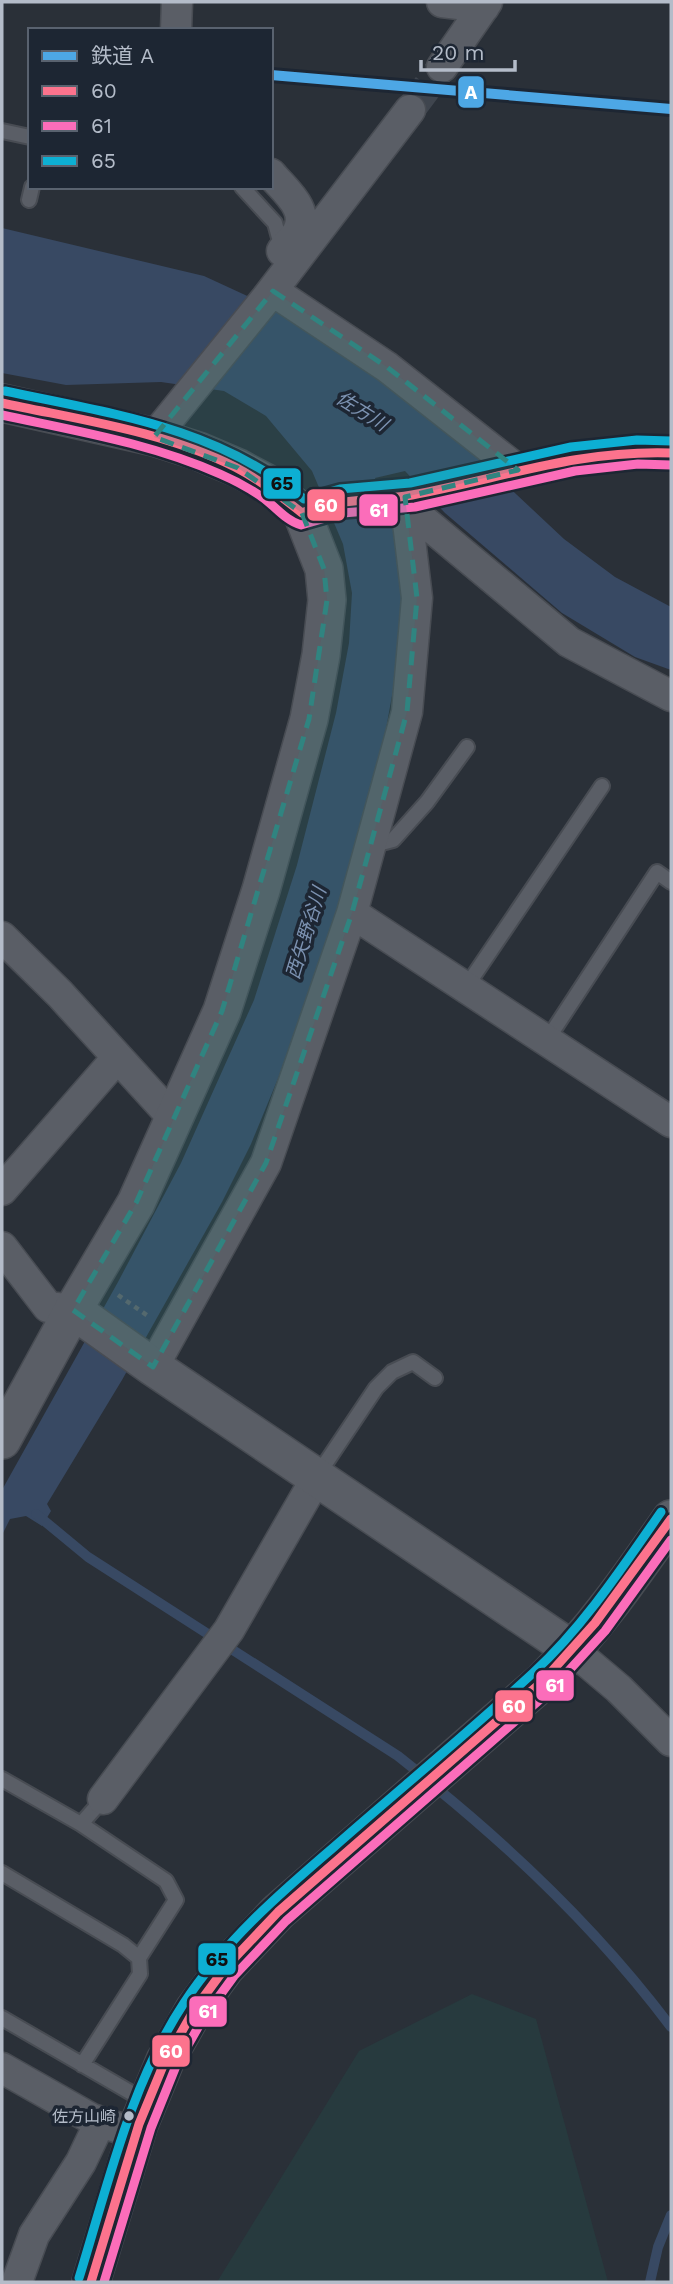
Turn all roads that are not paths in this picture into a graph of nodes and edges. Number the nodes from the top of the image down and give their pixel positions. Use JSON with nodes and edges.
{"nodes":[{"id":1,"x":177,"y":2,"type":"edge"},
{"id":2,"x":442,"y":2,"type":"edge"},
{"id":3,"x":486,"y":4,"type":"edge"},
{"id":4,"x":176,"y":28,"type":"edge"},
{"id":5,"x":442,"y":67,"type":"tunnel mouth"},
{"id":6,"x":410,"y":110,"type":"tunnel mouth"},
{"id":7,"x":2,"y":131,"type":"edge"},
{"id":8,"x":28,"y":137,"type":"edge"},
{"id":9,"x":273,"y":176,"type":"edge"},
{"id":10,"x":244,"y":189,"type":"edge"},
{"id":11,"x":276,"y":279,"type":"junction"},
{"id":12,"x":2,"y":403,"type":"edge"},
{"id":13,"x":160,"y":428,"type":"junction"},
{"id":14,"x":671,"y":453,"type":"edge"},
{"id":15,"x":514,"y":470,"type":"junction"},
{"id":16,"x":404,"y":499,"type":"junction"},
{"id":17,"x":310,"y":508,"type":"junction"},
{"id":18,"x":671,"y":696,"type":"edge"},
{"id":19,"x":467,"y":747,"type":"dead end"},
{"id":20,"x":602,"y":786,"type":"dead end"},
{"id":21,"x":370,"y":846,"type":"junction"},
{"id":22,"x":671,"y":882,"type":"edge"},
{"id":23,"x":352,"y":913,"type":"junction"},
{"id":24,"x":2,"y":937,"type":"edge"},
{"id":25,"x":466,"y":987,"type":"junction"},
{"id":26,"x":547,"y":1040,"type":"junction"},
{"id":27,"x":117,"y":1058,"type":"junction"},
{"id":28,"x":174,"y":1119,"type":"junction"},
{"id":29,"x":671,"y":1122,"type":"edge"},
{"id":30,"x":2,"y":1189,"type":"edge"},
{"id":31,"x":2,"y":1247,"type":"edge"},
{"id":32,"x":73,"y":1310,"type":"junction"},
{"id":33,"x":153,"y":1367,"type":"junction"},
{"id":34,"x":435,"y":1378,"type":"dead end"},
{"id":35,"x":2,"y":1440,"type":"edge"},
{"id":36,"x":317,"y":1477,"type":"junction"},
{"id":37,"x":671,"y":1519,"type":"edge"},
{"id":38,"x":574,"y":1651,"type":"junction"},
{"id":39,"x":671,"y":1741,"type":"edge"},
{"id":40,"x":2,"y":1779,"type":"edge"},
{"id":41,"x":103,"y":1799,"type":"joint"},
{"id":42,"x":81,"y":1825,"type":"junction"},
{"id":43,"x":2,"y":1874,"type":"edge"},
{"id":44,"x":139,"y":1958,"type":"junction"},
{"id":45,"x":2,"y":2018,"type":"edge"},
{"id":46,"x":82,"y":2065,"type":"junction"},
{"id":47,"x":2,"y":2068,"type":"edge"},
{"id":48,"x":142,"y":2118,"type":"junction"},
{"id":49,"x":100,"y":2122,"type":"junction"},
{"id":50,"x":17,"y":2282,"type":"edge"},
{"id":51,"x":91,"y":2282,"type":"edge"}],
"edges":[{"from":1,"to":4,"type":"street"},
{"from":2,"to":3,"type":"street"},
{"from":3,"to":5,"type":"street"},
{"from":6,"to":11,"type":"street"},
{"from":7,"to":8,"type":"lane"},
{"from":9,"to":11,"type":"street"},
{"from":10,"to":11,"type":"lane"},
{"from":11,"to":13,"type":"street"},
{"from":11,"to":15,"type":"street"},
{"from":12,"to":13,"type":"street"},
{"from":13,"to":17,"type":"street"},
{"from":14,"to":15,"type":"street"},
{"from":15,"to":16,"type":"street"},
{"from":16,"to":17,"type":"street"},
{"from":16,"to":18,"type":"street"},
{"from":16,"to":21,"type":"street"},
{"from":17,"to":28,"type":"street"},
{"from":19,"to":21,"type":"lane"},
{"from":20,"to":25,"type":"lane"},
{"from":21,"to":23,"type":"street"},
{"from":22,"to":26,"type":"lane"},
{"from":23,"to":25,"type":"street"},
{"from":23,"to":33,"type":"street"},
{"from":24,"to":27,"type":"street"},
{"from":25,"to":26,"type":"street"},
{"from":26,"to":29,"type":"street"},
{"from":27,"to":28,"type":"street"},
{"from":27,"to":30,"type":"street"},
{"from":28,"to":32,"type":"street"},
{"from":31,"to":32,"type":"street"},
{"from":32,"to":33,"type":"street"},
{"from":32,"to":35,"type":"street"},
{"from":33,"to":36,"type":"street"},
{"from":34,"to":36,"type":"lane"},
{"from":36,"to":38,"type":"street"},
{"from":36,"to":41,"type":"street"},
{"from":37,"to":38,"type":"street"},
{"from":38,"to":39,"type":"street"},
{"from":38,"to":48,"type":"street"},
{"from":40,"to":42,"type":"lane"},
{"from":41,"to":42,"type":"lane"},
{"from":42,"to":44,"type":"lane"},
{"from":43,"to":44,"type":"lane"},
{"from":44,"to":46,"type":"lane"},
{"from":45,"to":46,"type":"lane"},
{"from":46,"to":48,"type":"lane"},
{"from":47,"to":49,"type":"street"},
{"from":48,"to":49,"type":"street"},
{"from":48,"to":51,"type":"street"},
{"from":49,"to":50,"type":"street"}]}
